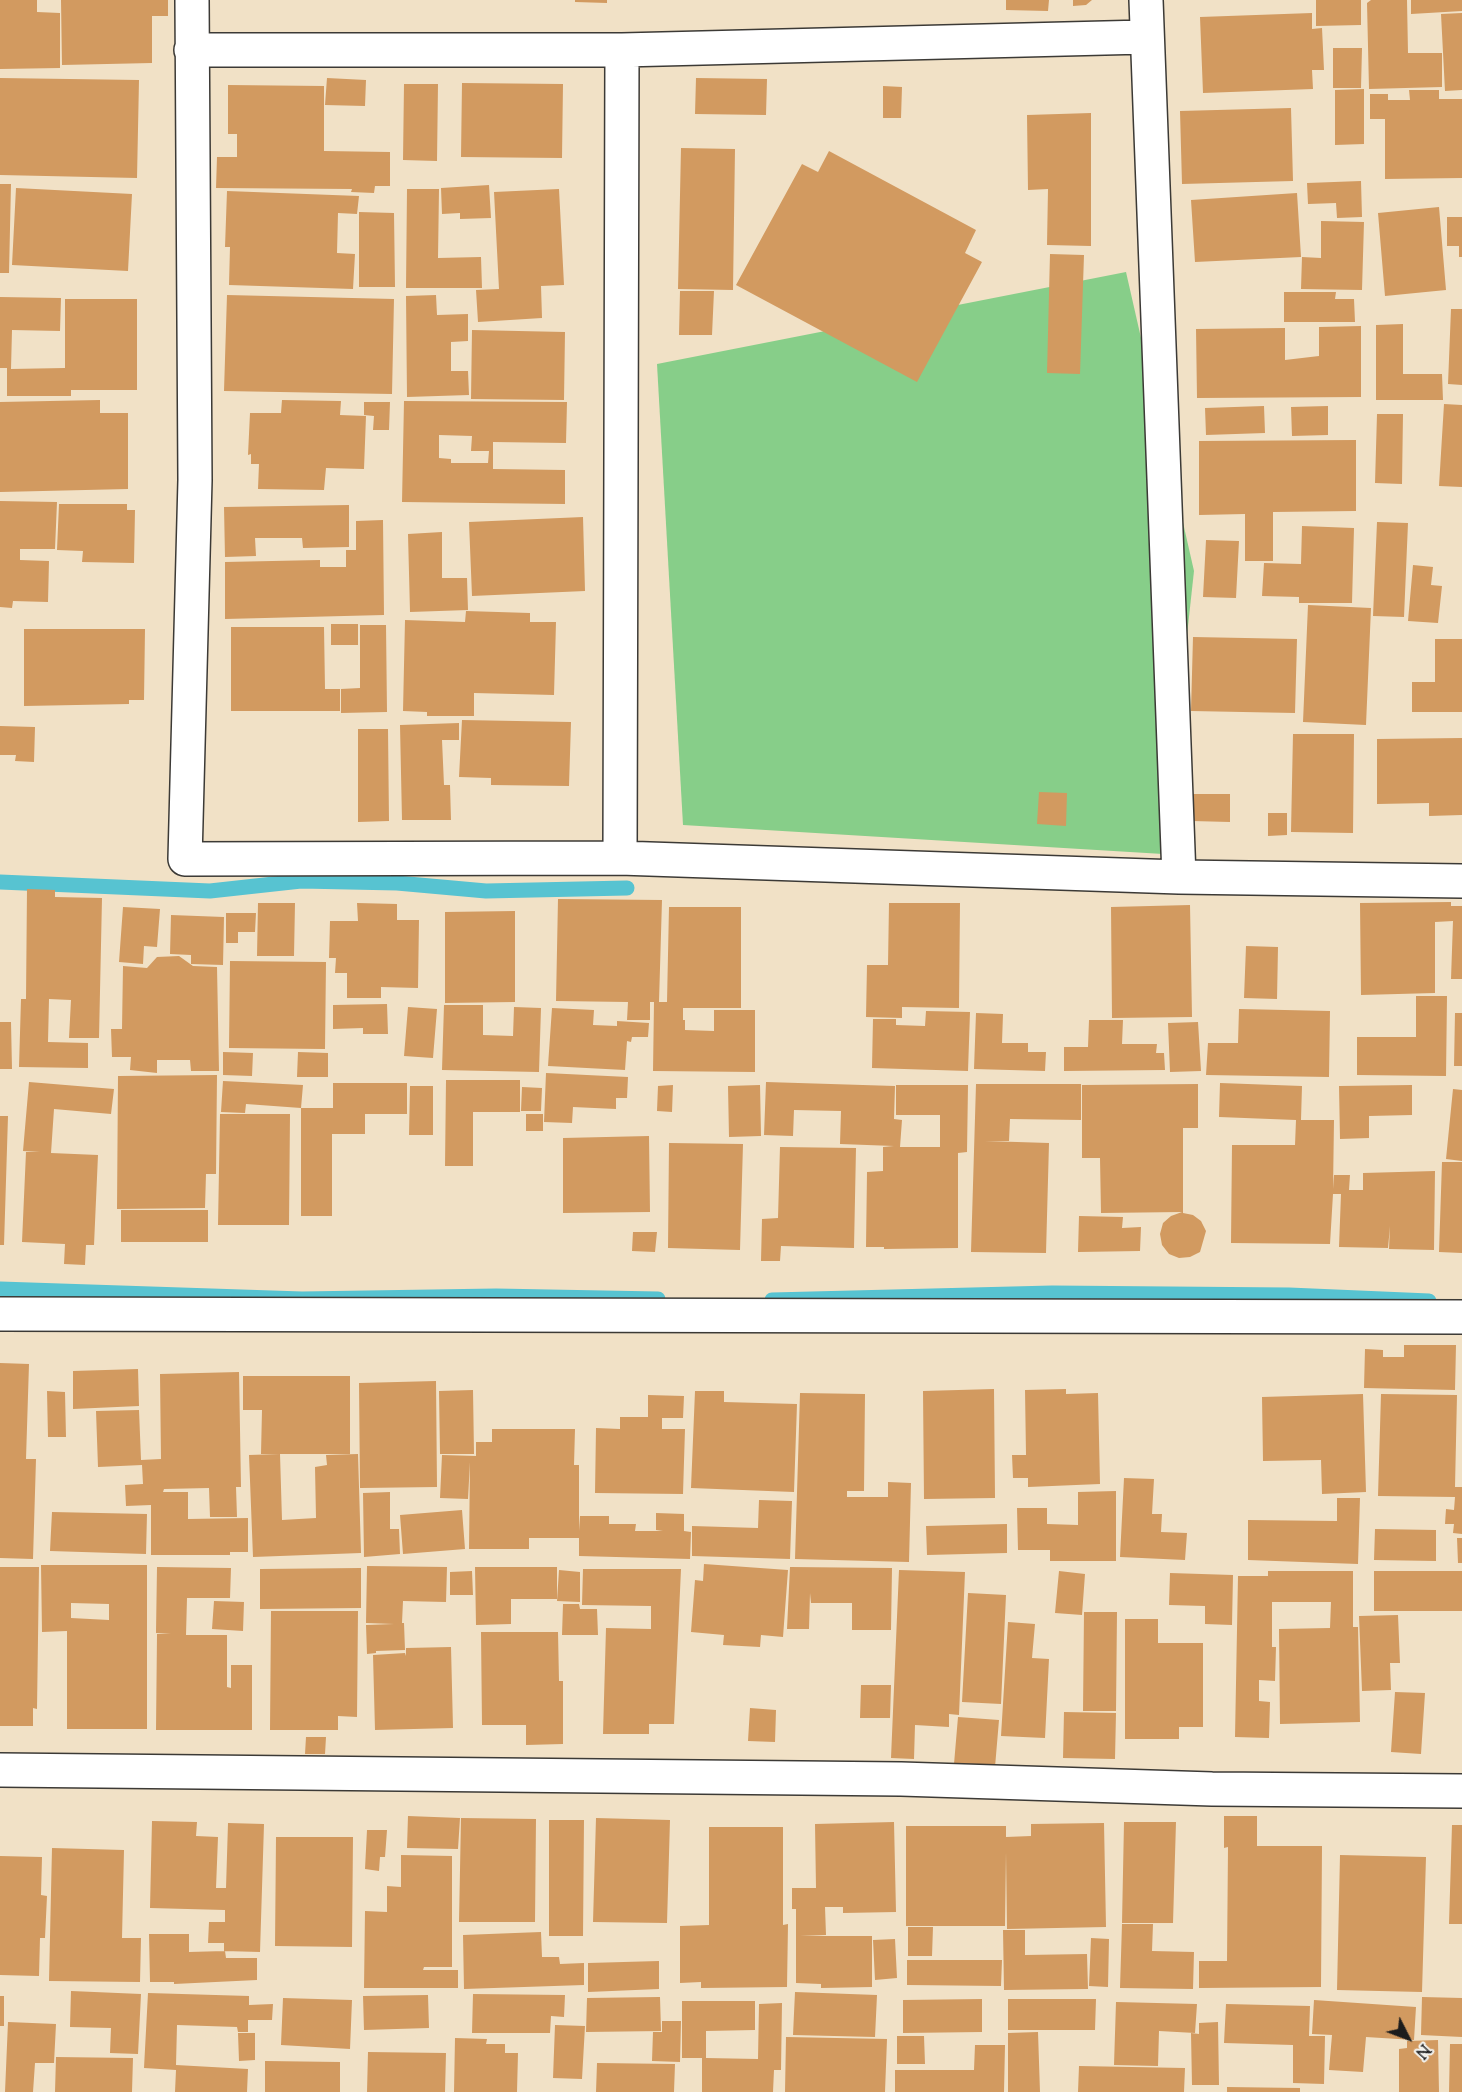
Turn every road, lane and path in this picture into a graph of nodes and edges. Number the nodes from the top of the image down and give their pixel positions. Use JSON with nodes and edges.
{"nodes":[{"id":1,"x":192,"y":0,"type":"edge"},
{"id":2,"x":1146,"y":0,"type":"edge"},
{"id":3,"x":1145,"y":37,"type":"junction"},
{"id":4,"x":191,"y":50,"type":"junction"},
{"id":5,"x":622,"y":50,"type":"junction"},
{"id":6,"x":620,"y":858,"type":"junction"},
{"id":7,"x":1179,"y":877,"type":"junction"},
{"id":8,"x":1462,"y":881,"type":"edge"},
{"id":9,"x":0,"y":1314,"type":"edge"},
{"id":10,"x":1462,"y":1317,"type":"edge"},
{"id":11,"x":0,"y":1770,"type":"edge"},
{"id":12,"x":1462,"y":1791,"type":"edge"}],
"edges":[{"from":1,"to":4,"type":"street"},
{"from":2,"to":3,"type":"street"},
{"from":3,"to":5,"type":"street"},
{"from":3,"to":7,"type":"street"},
{"from":4,"to":5,"type":"street"},
{"from":4,"to":6,"type":"street"},
{"from":5,"to":6,"type":"street"},
{"from":6,"to":7,"type":"street"},
{"from":7,"to":8,"type":"street"},
{"from":9,"to":10,"type":"street"},
{"from":11,"to":12,"type":"street"}]}
